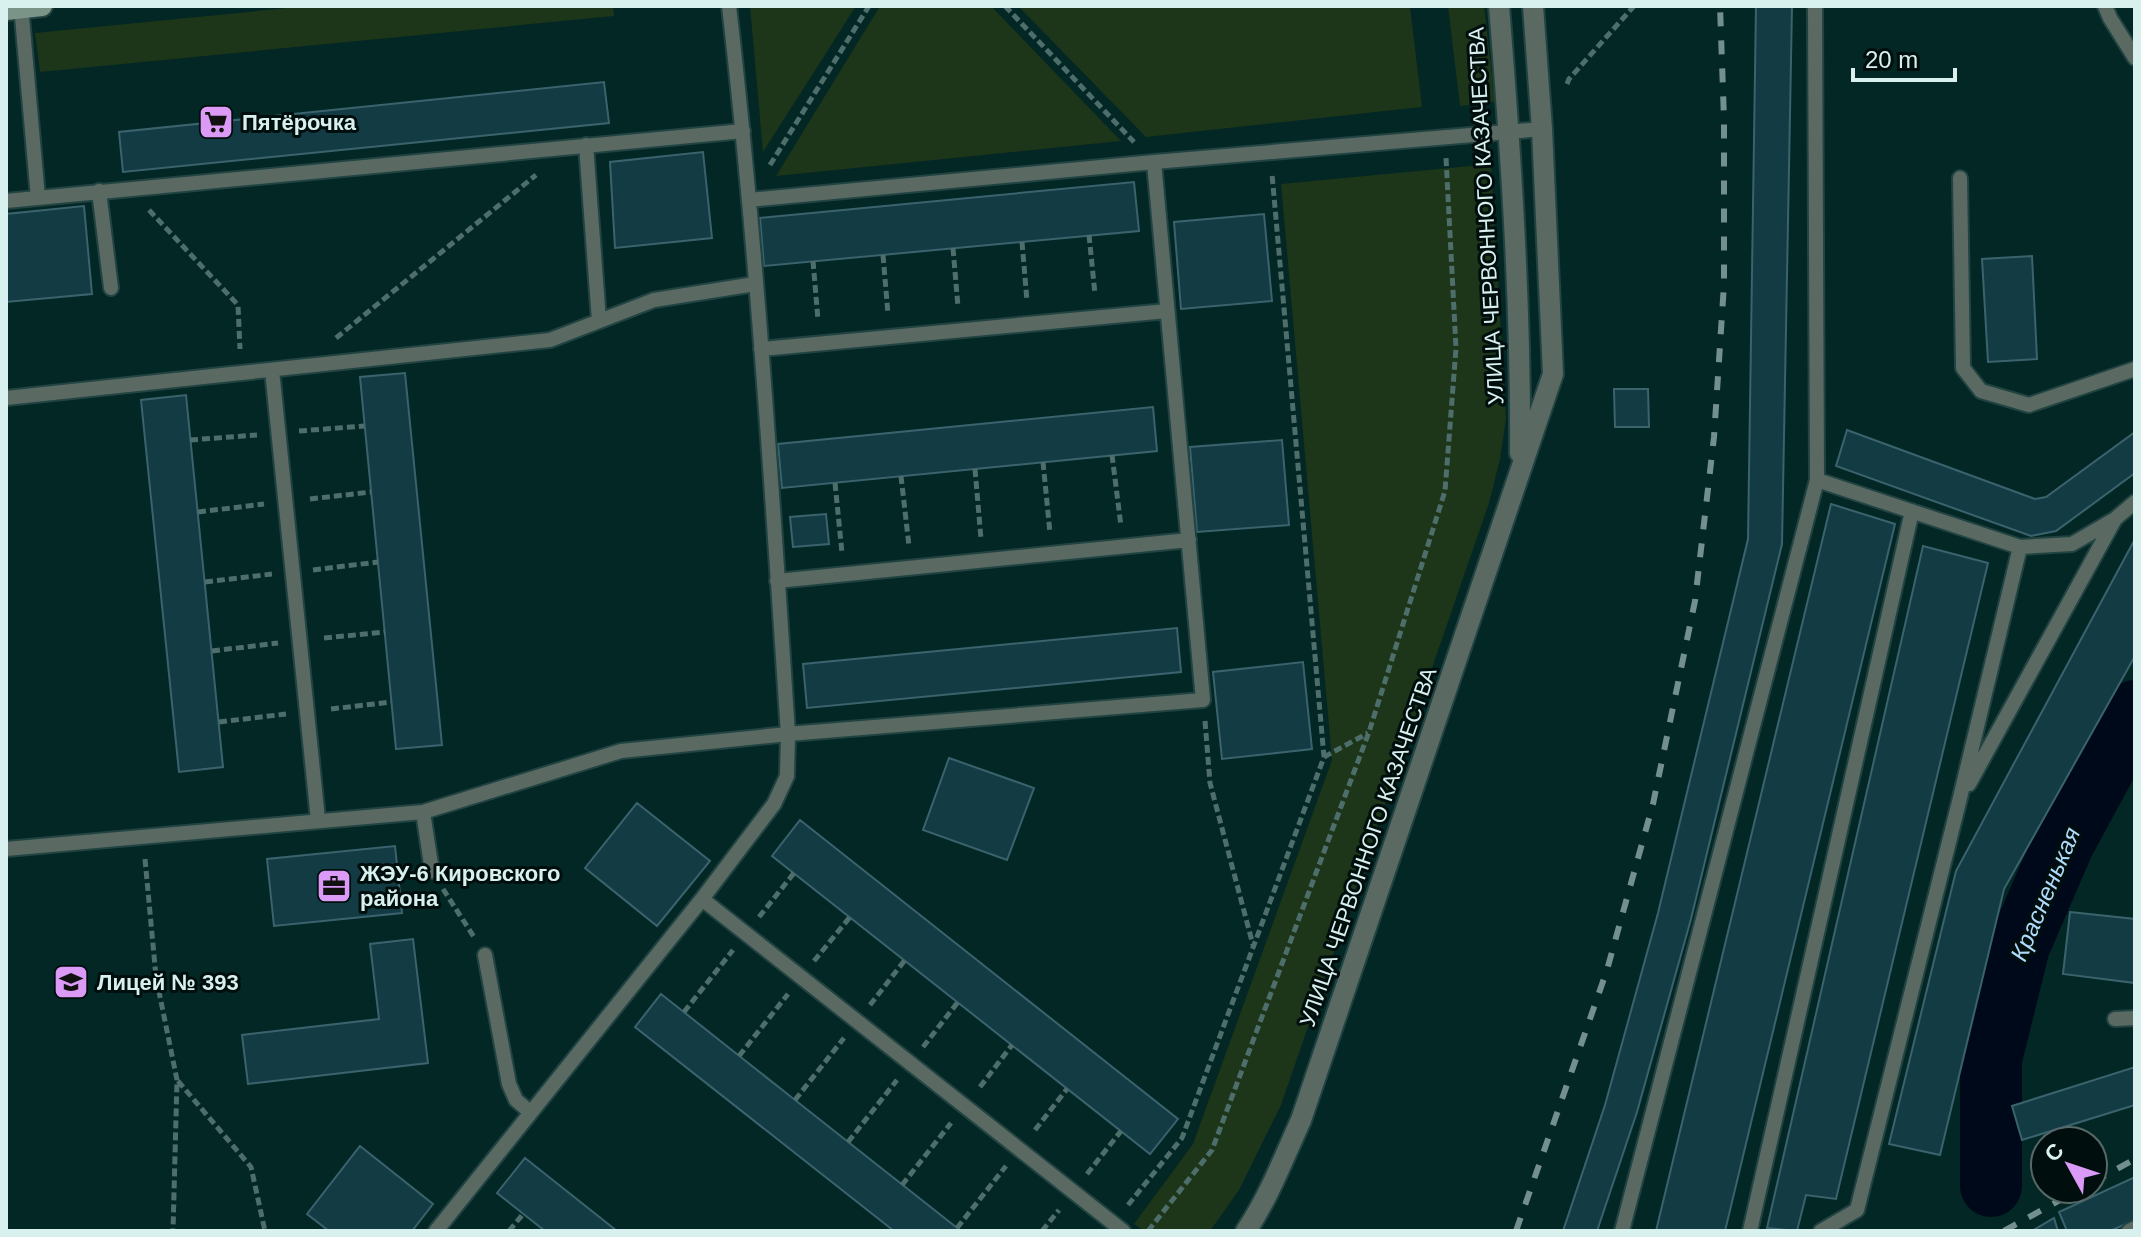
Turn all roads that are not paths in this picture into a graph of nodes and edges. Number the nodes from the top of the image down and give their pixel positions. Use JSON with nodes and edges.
{"nodes":[{"id":1,"x":42,"y":6,"type":"edge"},
{"id":2,"x":729,"y":6,"type":"edge"},
{"id":3,"x":1499,"y":6,"type":"edge"},
{"id":4,"x":1533,"y":6,"type":"edge"},
{"id":5,"x":1815,"y":6,"type":"edge"},
{"id":6,"x":2105,"y":6,"type":"edge"},
{"id":7,"x":16,"y":8,"type":"edge"},
{"id":8,"x":2135,"y":58,"type":"edge"},
{"id":9,"x":1542,"y":129,"type":"junction"},
{"id":10,"x":743,"y":131,"type":"junction"},
{"id":11,"x":1509,"y":133,"type":"junction"},
{"id":12,"x":579,"y":146,"type":"junction"},
{"id":13,"x":1154,"y":162,"type":"junction"},
{"id":14,"x":1960,"y":178,"type":"dead end"},
{"id":15,"x":99,"y":191,"type":"junction"},
{"id":16,"x":38,"y":198,"type":"junction"},
{"id":17,"x":749,"y":200,"type":"junction"},
{"id":18,"x":6,"y":201,"type":"edge"},
{"id":19,"x":755,"y":284,"type":"junction"},
{"id":20,"x":111,"y":288,"type":"dead end"},
{"id":21,"x":1167,"y":311,"type":"junction"},
{"id":22,"x":599,"y":321,"type":"junction"},
{"id":23,"x":761,"y":349,"type":"junction"},
{"id":24,"x":2135,"y":369,"type":"edge"},
{"id":25,"x":272,"y":370,"type":"junction"},
{"id":26,"x":6,"y":398,"type":"edge"},
{"id":27,"x":1520,"y":471,"type":"junction"},
{"id":28,"x":1817,"y":480,"type":"junction"},
{"id":29,"x":2135,"y":502,"type":"edge"},
{"id":30,"x":1912,"y":511,"type":"junction"},
{"id":31,"x":2115,"y":519,"type":"junction"},
{"id":32,"x":1189,"y":540,"type":"junction"},
{"id":33,"x":2020,"y":547,"type":"junction"},
{"id":34,"x":777,"y":581,"type":"junction"},
{"id":35,"x":788,"y":734,"type":"junction"},
{"id":36,"x":1959,"y":802,"type":"junction"},
{"id":37,"x":423,"y":812,"type":"junction"},
{"id":38,"x":318,"y":820,"type":"junction"},
{"id":39,"x":6,"y":849,"type":"edge"},
{"id":40,"x":432,"y":871,"type":"road end"},
{"id":41,"x":702,"y":899,"type":"junction"},
{"id":42,"x":485,"y":955,"type":"road end"},
{"id":43,"x":2135,"y":1018,"type":"edge"},
{"id":44,"x":2115,"y":1019,"type":"dead end"},
{"id":45,"x":530,"y":1112,"type":"junction"},
{"id":46,"x":1118,"y":1227,"type":"edge"},
{"id":47,"x":2135,"y":1228,"type":"edge"},
{"id":48,"x":436,"y":1231,"type":"edge"},
{"id":49,"x":1246,"y":1231,"type":"edge"},
{"id":50,"x":1622,"y":1231,"type":"edge"},
{"id":51,"x":1750,"y":1231,"type":"edge"},
{"id":52,"x":1821,"y":1231,"type":"edge"},
{"id":53,"x":2129,"y":1231,"type":"edge"}],
"edges":[{"from":1,"to":7,"type":"main road"},
{"from":2,"to":10,"type":"lane"},
{"from":3,"to":11,"type":"street","name":"УЛИЦА ЧЕРВОННОГО КАЗАЧЕСТВА"},
{"from":4,"to":9,"type":"street","name":"УЛИЦА ЧЕРВОННОГО КАЗАЧЕСТВА"},
{"from":5,"to":28,"type":"lane"},
{"from":6,"to":8,"type":"lane"},
{"from":7,"to":16,"type":"lane"},
{"from":9,"to":11,"type":"lane"},
{"from":9,"to":27,"type":"street","name":"УЛИЦА ЧЕРВОННОГО КАЗАЧЕСТВА"},
{"from":10,"to":12,"type":"lane"},
{"from":10,"to":17,"type":"lane"},
{"from":11,"to":13,"type":"lane"},
{"from":11,"to":27,"type":"street","name":"УЛИЦА ЧЕРВОННОГО КАЗАЧЕСТВА"},
{"from":12,"to":15,"type":"lane"},
{"from":12,"to":22,"type":"lane"},
{"from":13,"to":17,"type":"lane"},
{"from":13,"to":21,"type":"lane"},
{"from":14,"to":24,"type":"lane"},
{"from":15,"to":16,"type":"lane"},
{"from":15,"to":20,"type":"lane"},
{"from":16,"to":18,"type":"lane"},
{"from":17,"to":19,"type":"lane"},
{"from":19,"to":22,"type":"lane"},
{"from":19,"to":23,"type":"lane"},
{"from":21,"to":23,"type":"lane"},
{"from":21,"to":32,"type":"lane"},
{"from":22,"to":25,"type":"lane"},
{"from":23,"to":34,"type":"lane"},
{"from":25,"to":26,"type":"lane"},
{"from":25,"to":38,"type":"lane"},
{"from":27,"to":49,"type":"street","name":"УЛИЦА ЧЕРВОННОГО КАЗАЧЕСТВА"},
{"from":28,"to":30,"type":"lane"},
{"from":28,"to":50,"type":"lane"},
{"from":29,"to":31,"type":"lane"},
{"from":30,"to":33,"type":"lane"},
{"from":30,"to":51,"type":"lane"},
{"from":31,"to":33,"type":"lane"},
{"from":31,"to":36,"type":"lane"},
{"from":32,"to":34,"type":"lane"},
{"from":32,"to":35,"type":"lane"},
{"from":33,"to":36,"type":"lane"},
{"from":34,"to":35,"type":"lane"},
{"from":35,"to":37,"type":"lane"},
{"from":35,"to":41,"type":"lane"},
{"from":36,"to":52,"type":"lane"},
{"from":37,"to":38,"type":"lane"},
{"from":37,"to":40,"type":"lane"},
{"from":38,"to":39,"type":"lane"},
{"from":41,"to":45,"type":"lane"},
{"from":41,"to":46,"type":"lane"},
{"from":42,"to":45,"type":"lane"},
{"from":43,"to":44,"type":"lane"},
{"from":45,"to":48,"type":"lane"},
{"from":47,"to":53,"type":"lane"}]}
